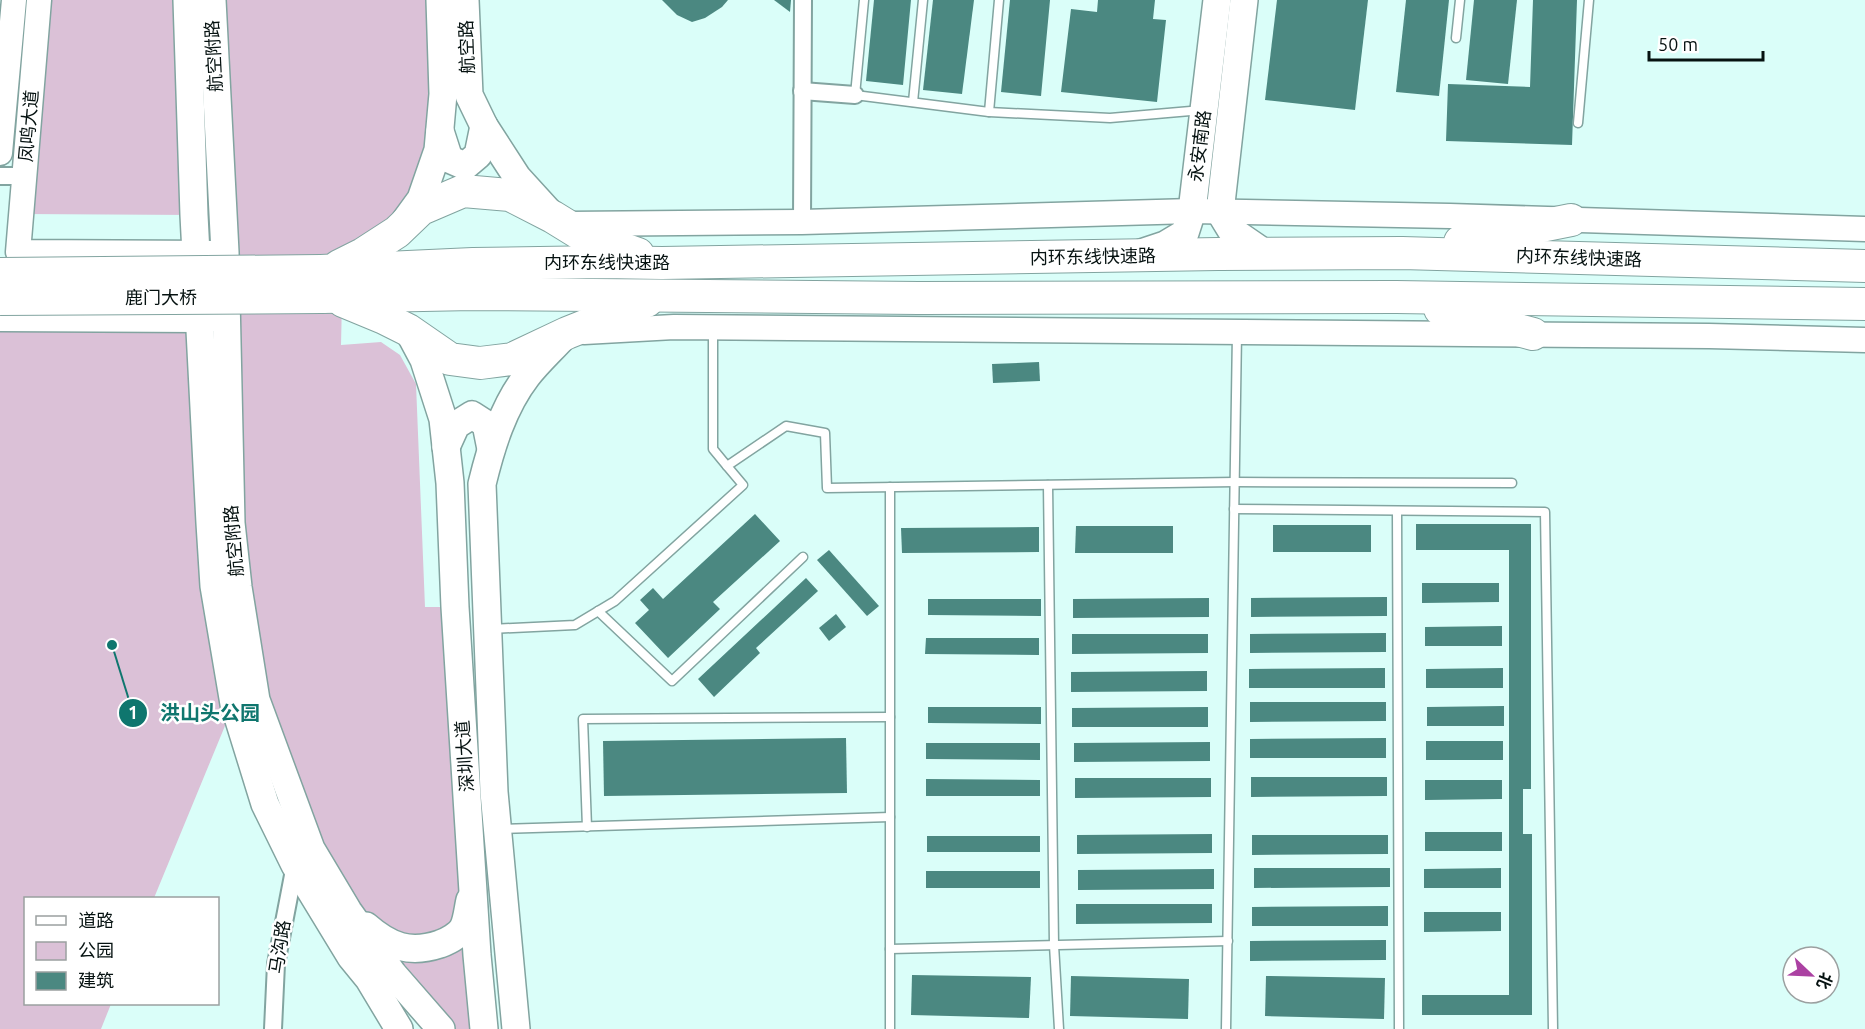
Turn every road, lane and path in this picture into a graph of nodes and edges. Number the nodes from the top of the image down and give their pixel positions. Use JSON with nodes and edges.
{"nodes":[{"id":1,"x":14,"y":0,"type":"edge"},
{"id":2,"x":39,"y":0,"type":"edge"},
{"id":3,"x":188,"y":0,"type":"edge"},
{"id":4,"x":212,"y":0,"type":"edge"},
{"id":5,"x":440,"y":0,"type":"edge"},
{"id":6,"x":465,"y":0,"type":"edge"},
{"id":7,"x":803,"y":0,"type":"edge"},
{"id":8,"x":864,"y":0,"type":"edge"},
{"id":9,"x":922,"y":0,"type":"edge"},
{"id":10,"x":999,"y":0,"type":"edge"},
{"id":11,"x":1217,"y":0,"type":"edge"},
{"id":12,"x":1244,"y":0,"type":"edge"},
{"id":13,"x":1460,"y":0,"type":"edge"},
{"id":14,"x":1589,"y":0,"type":"edge"},
{"id":15,"x":1456,"y":38,"type":"dead end"},
{"id":16,"x":802,"y":91,"type":"junction"},
{"id":17,"x":456,"y":95,"type":"junction"},
{"id":18,"x":855,"y":95,"type":"junction"},
{"id":19,"x":913,"y":102,"type":"junction"},
{"id":20,"x":1218,"y":107,"type":"junction"},
{"id":21,"x":989,"y":112,"type":"junction"},
{"id":22,"x":1578,"y":123,"type":"dead end"},
{"id":23,"x":484,"y":126,"type":"junction"},
{"id":24,"x":440,"y":130,"type":"junction"},
{"id":25,"x":0,"y":153,"type":"edge"},
{"id":26,"x":0,"y":176,"type":"edge"},
{"id":27,"x":24,"y":176,"type":"junction"},
{"id":28,"x":1192,"y":211,"type":"junction"},
{"id":29,"x":1220,"y":212,"type":"junction"},
{"id":30,"x":559,"y":220,"type":"junction"},
{"id":31,"x":1571,"y":220,"type":"junction"},
{"id":32,"x":801,"y":222,"type":"junction"},
{"id":33,"x":1865,"y":230,"type":"edge"},
{"id":34,"x":397,"y":232,"type":"junction"},
{"id":35,"x":225,"y":252,"type":"junction"},
{"id":36,"x":1401,"y":253,"type":"junction"},
{"id":37,"x":197,"y":254,"type":"junction"},
{"id":38,"x":1266,"y":254,"type":"junction"},
{"id":39,"x":1132,"y":256,"type":"junction"},
{"id":40,"x":6,"y":259,"type":"edge"},
{"id":41,"x":662,"y":263,"type":"junction"},
{"id":42,"x":1865,"y":266,"type":"edge"},
{"id":43,"x":326,"y":283,"type":"junction"},
{"id":44,"x":659,"y":296,"type":"junction"},
{"id":45,"x":1396,"y":297,"type":"junction"},
{"id":46,"x":1865,"y":304,"type":"edge"},
{"id":47,"x":5,"y":312,"type":"edge"},
{"id":48,"x":226,"y":318,"type":"junction"},
{"id":49,"x":199,"y":320,"type":"junction"},
{"id":50,"x":713,"y":327,"type":"junction"},
{"id":51,"x":408,"y":330,"type":"junction"},
{"id":52,"x":1237,"y":332,"type":"junction"},
{"id":53,"x":567,"y":333,"type":"junction"},
{"id":54,"x":1533,"y":334,"type":"junction"},
{"id":55,"x":1865,"y":340,"type":"edge"},
{"id":56,"x":446,"y":447,"type":"junction"},
{"id":57,"x":491,"y":448,"type":"junction"},
{"id":58,"x":727,"y":466,"type":"junction"},
{"id":59,"x":1234,"y":482,"type":"junction"},
{"id":60,"x":1512,"y":483,"type":"dead end"},
{"id":61,"x":1048,"y":485,"type":"junction"},
{"id":62,"x":890,"y":487,"type":"junction"},
{"id":63,"x":1234,"y":509,"type":"junction"},
{"id":64,"x":1397,"y":511,"type":"junction"},
{"id":65,"x":803,"y":557,"type":"dead end"},
{"id":66,"x":598,"y":611,"type":"junction"},
{"id":67,"x":488,"y":629,"type":"junction"},
{"id":68,"x":890,"y":717,"type":"junction"},
{"id":69,"x":890,"y":817,"type":"junction"},
{"id":70,"x":587,"y":827,"type":"junction"},
{"id":71,"x":497,"y":830,"type":"junction"},
{"id":72,"x":295,"y":865,"type":"junction"},
{"id":73,"x":473,"y":884,"type":"junction"},
{"id":74,"x":348,"y":911,"type":"junction"},
{"id":75,"x":1228,"y":941,"type":"junction"},
{"id":76,"x":1054,"y":945,"type":"junction"},
{"id":77,"x":890,"y":949,"type":"junction"},
{"id":78,"x":369,"y":979,"type":"junction"},
{"id":79,"x":273,"y":1029,"type":"edge"},
{"id":80,"x":399,"y":1029,"type":"edge"},
{"id":81,"x":418,"y":1029,"type":"edge"},
{"id":82,"x":441,"y":1029,"type":"edge"},
{"id":83,"x":484,"y":1029,"type":"edge"},
{"id":84,"x":516,"y":1029,"type":"edge"},
{"id":85,"x":890,"y":1029,"type":"edge"},
{"id":86,"x":1059,"y":1029,"type":"edge"},
{"id":87,"x":1227,"y":1029,"type":"edge"},
{"id":88,"x":1399,"y":1029,"type":"edge"},
{"id":89,"x":1553,"y":1029,"type":"edge"}],
"edges":[{"from":1,"to":25,"type":"street","name":"凤鸣大道"},
{"from":2,"to":27,"type":"street","name":"凤鸣大道"},
{"from":3,"to":37,"type":"main road","name":"航空附路"},
{"from":4,"to":35,"type":"main road","name":"航空附路"},
{"from":5,"to":17,"type":"main road","name":"航空路"},
{"from":6,"to":17,"type":"main road","name":"航空路"},
{"from":7,"to":16,"type":"street"},
{"from":8,"to":18,"type":"lane"},
{"from":9,"to":19,"type":"lane"},
{"from":10,"to":21,"type":"lane"},
{"from":11,"to":20,"type":"main road","name":"永安南路"},
{"from":12,"to":20,"type":"main road","name":"永安南路"},
{"from":13,"to":15,"type":"lane"},
{"from":14,"to":22,"type":"lane"},
{"from":16,"to":18,"type":"street"},
{"from":16,"to":32,"type":"street"},
{"from":17,"to":23,"type":"main road"},
{"from":17,"to":24,"type":"main road"},
{"from":18,"to":19,"type":"lane"},
{"from":19,"to":21,"type":"lane"},
{"from":20,"to":21,"type":"lane"},
{"from":20,"to":28,"type":"main road","name":"永安南路"},
{"from":20,"to":29,"type":"main road","name":"永安南路"},
{"from":23,"to":24,"type":"main road"},
{"from":23,"to":30,"type":"main road"},
{"from":24,"to":34,"type":"main road"},
{"from":26,"to":27,"type":"street"},
{"from":27,"to":40,"type":"street","name":"凤鸣大道"},
{"from":28,"to":29,"type":"street"},
{"from":28,"to":32,"type":"street"},
{"from":28,"to":39,"type":"main road","name":"永安南路"},
{"from":29,"to":31,"type":"street"},
{"from":29,"to":38,"type":"main road"},
{"from":30,"to":32,"type":"street"},
{"from":30,"to":34,"type":"highway"},
{"from":30,"to":41,"type":"highway"},
{"from":31,"to":33,"type":"street"},
{"from":31,"to":36,"type":"highway"},
{"from":34,"to":43,"type":"highway"},
{"from":35,"to":37,"type":"street"},
{"from":35,"to":48,"type":"main road","name":"航空附路"},
{"from":36,"to":38,"type":"highway","name":"内环东线快速路"},
{"from":36,"to":42,"type":"highway","name":"内环东线快速路"},
{"from":37,"to":40,"type":"street"},
{"from":37,"to":49,"type":"main road","name":"航空附路"},
{"from":38,"to":39,"type":"highway","name":"内环东线快速路"},
{"from":39,"to":41,"type":"highway","name":"内环东线快速路"},
{"from":40,"to":43,"type":"highway","name":"鹿门大桥","bridge":true},
{"from":40,"to":47,"type":"street","name":"凤鸣大道"},
{"from":41,"to":43,"type":"highway","name":"内环东线快速路"},
{"from":43,"to":44,"type":"highway","name":"内环东线快速路"},
{"from":43,"to":47,"type":"highway","name":"鹿门大桥","bridge":true},
{"from":43,"to":51,"type":"highway"},
{"from":44,"to":45,"type":"highway","name":"内环东线快速路"},
{"from":44,"to":53,"type":"highway"},
{"from":45,"to":46,"type":"highway","name":"内环东线快速路"},
{"from":45,"to":54,"type":"highway"},
{"from":47,"to":49,"type":"street"},
{"from":48,"to":49,"type":"street"},
{"from":48,"to":74,"type":"main road","name":"航空附路"},
{"from":49,"to":72,"type":"main road","name":"航空附路"},
{"from":50,"to":52,"type":"street"},
{"from":50,"to":53,"type":"street"},
{"from":50,"to":58,"type":"lane"},
{"from":51,"to":53,"type":"highway"},
{"from":51,"to":56,"type":"main road","name":"深圳大道"},
{"from":52,"to":54,"type":"street"},
{"from":52,"to":59,"type":"lane"},
{"from":53,"to":57,"type":"main road","name":"深圳大道"},
{"from":54,"to":55,"type":"street"},
{"from":56,"to":57,"type":"main road"},
{"from":56,"to":73,"type":"main road","name":"深圳大道"},
{"from":57,"to":67,"type":"main road","name":"深圳大道"},
{"from":58,"to":62,"type":"lane"},
{"from":58,"to":66,"type":"lane"},
{"from":59,"to":60,"type":"lane"},
{"from":59,"to":61,"type":"lane"},
{"from":59,"to":63,"type":"lane"},
{"from":61,"to":62,"type":"lane"},
{"from":61,"to":76,"type":"lane"},
{"from":62,"to":68,"type":"lane"},
{"from":63,"to":64,"type":"lane"},
{"from":63,"to":75,"type":"lane"},
{"from":64,"to":88,"type":"lane"},
{"from":64,"to":89,"type":"lane"},
{"from":65,"to":66,"type":"lane"},
{"from":66,"to":67,"type":"lane"},
{"from":67,"to":71,"type":"main road","name":"深圳大道"},
{"from":68,"to":69,"type":"lane"},
{"from":68,"to":70,"type":"lane"},
{"from":69,"to":70,"type":"lane"},
{"from":69,"to":77,"type":"lane"},
{"from":70,"to":71,"type":"lane"},
{"from":71,"to":84,"type":"main road","name":"深圳大道"},
{"from":72,"to":78,"type":"main road","name":"航空附路"},
{"from":72,"to":79,"type":"street","name":"马沟路"},
{"from":73,"to":74,"type":"main road"},
{"from":73,"to":83,"type":"main road","name":"深圳大道"},
{"from":74,"to":82,"type":"main road","name":"航空附路"},
{"from":75,"to":76,"type":"lane"},
{"from":75,"to":87,"type":"lane"},
{"from":76,"to":77,"type":"lane"},
{"from":76,"to":86,"type":"lane"},
{"from":77,"to":85,"type":"lane"},
{"from":78,"to":80,"type":"main road","name":"航空附路"},
{"from":78,"to":81,"type":"main road","name":"航空附路"}]}
